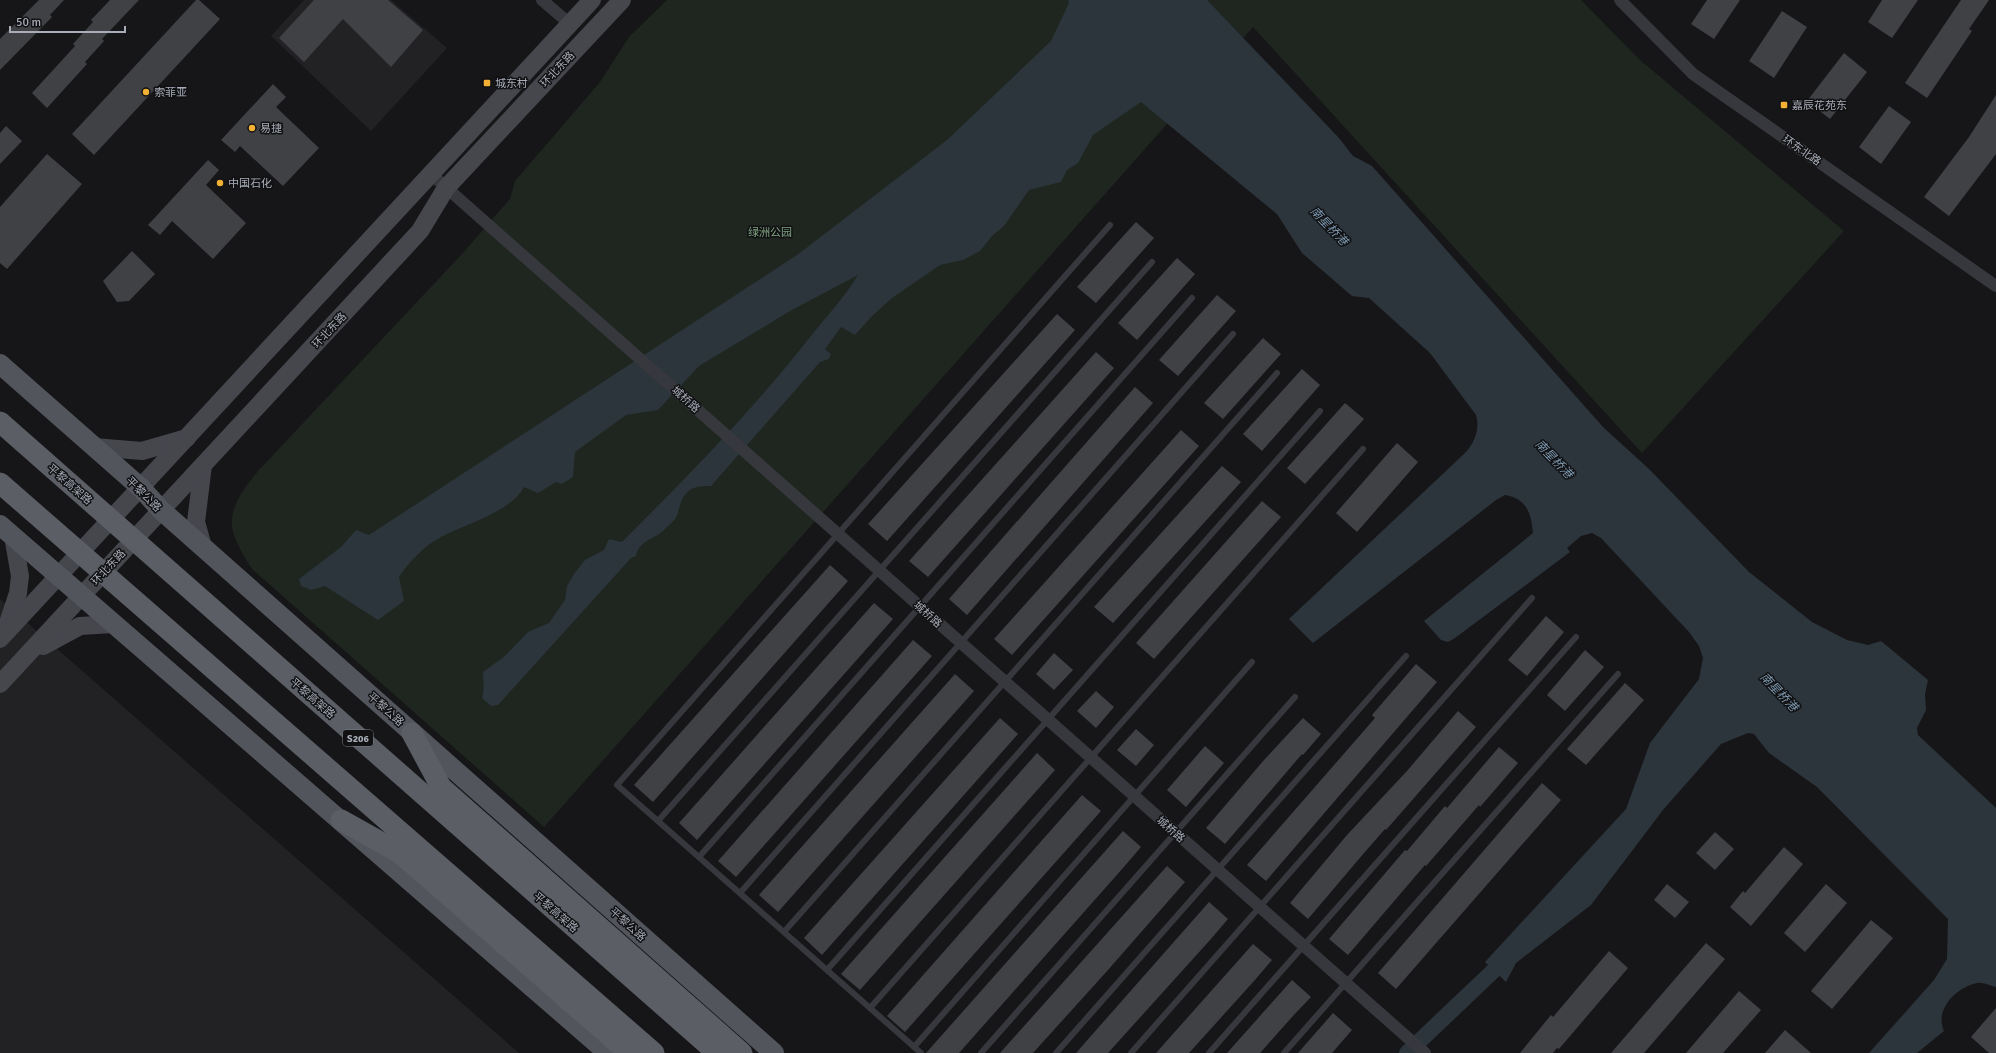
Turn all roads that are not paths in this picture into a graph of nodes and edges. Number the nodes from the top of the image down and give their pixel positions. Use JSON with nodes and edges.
{"nodes":[{"id":1,"x":542,"y":0,"type":"edge"},
{"id":2,"x":592,"y":0,"type":"edge"},
{"id":3,"x":622,"y":0,"type":"edge"},
{"id":4,"x":1620,"y":0,"type":"edge"},
{"id":5,"x":570,"y":24,"type":"junction"},
{"id":6,"x":432,"y":176,"type":"junction"},
{"id":7,"x":446,"y":188,"type":"junction"},
{"id":8,"x":1110,"y":225,"type":"dead end"},
{"id":9,"x":1152,"y":262,"type":"dead end"},
{"id":10,"x":1996,"y":286,"type":"edge"},
{"id":11,"x":1192,"y":298,"type":"dead end"},
{"id":12,"x":1233,"y":334,"type":"dead end"},
{"id":13,"x":0,"y":364,"type":"edge"},
{"id":14,"x":1277,"y":373,"type":"dead end"},
{"id":15,"x":1320,"y":411,"type":"dead end"},
{"id":16,"x":0,"y":422,"type":"edge"},
{"id":17,"x":188,"y":438,"type":"junction"},
{"id":18,"x":94,"y":447,"type":"junction"},
{"id":19,"x":1363,"y":449,"type":"dead end"},
{"id":20,"x":203,"y":465,"type":"junction"},
{"id":21,"x":0,"y":483,"type":"edge"},
{"id":22,"x":140,"y":488,"type":"junction"},
{"id":23,"x":161,"y":510,"type":"junction"},
{"id":24,"x":6,"y":530,"type":"edge"},
{"id":25,"x":838,"y":534,"type":"junction"},
{"id":26,"x":203,"y":547,"type":"junction"},
{"id":27,"x":879,"y":571,"type":"junction"},
{"id":28,"x":58,"y":577,"type":"junction"},
{"id":29,"x":81,"y":597,"type":"junction"},
{"id":30,"x":1532,"y":598,"type":"dead end"},
{"id":31,"x":920,"y":606,"type":"junction"},
{"id":32,"x":113,"y":624,"type":"junction"},
{"id":33,"x":2,"y":637,"type":"edge"},
{"id":34,"x":1576,"y":637,"type":"dead end"},
{"id":35,"x":961,"y":643,"type":"junction"},
{"id":36,"x":28,"y":654,"type":"junction"},
{"id":37,"x":1406,"y":656,"type":"dead end"},
{"id":38,"x":1252,"y":662,"type":"dead end"},
{"id":39,"x":1618,"y":674,"type":"dead end"},
{"id":40,"x":1005,"y":682,"type":"junction"},
{"id":41,"x":0,"y":684,"type":"edge"},
{"id":42,"x":1295,"y":697,"type":"dead end"},
{"id":43,"x":1048,"y":720,"type":"junction"},
{"id":44,"x":412,"y":733,"type":"junction"},
{"id":45,"x":1091,"y":758,"type":"junction"},
{"id":46,"x":1134,"y":796,"type":"junction"},
{"id":47,"x":341,"y":820,"type":"junction"},
{"id":48,"x":658,"y":821,"type":"junction"},
{"id":49,"x":1176,"y":833,"type":"junction"},
{"id":50,"x":699,"y":857,"type":"junction"},
{"id":51,"x":1218,"y":870,"type":"junction"},
{"id":52,"x":740,"y":893,"type":"junction"},
{"id":53,"x":1260,"y":907,"type":"junction"},
{"id":54,"x":784,"y":932,"type":"junction"},
{"id":55,"x":1304,"y":946,"type":"junction"},
{"id":56,"x":827,"y":970,"type":"junction"},
{"id":57,"x":1346,"y":983,"type":"junction"},
{"id":58,"x":870,"y":1008,"type":"junction"},
{"id":59,"x":914,"y":1047,"type":"junction"},
{"id":60,"x":608,"y":1053,"type":"edge"},
{"id":61,"x":629,"y":1053,"type":"edge"},
{"id":62,"x":654,"y":1053,"type":"edge"},
{"id":63,"x":717,"y":1053,"type":"edge"},
{"id":64,"x":742,"y":1053,"type":"edge"},
{"id":65,"x":774,"y":1053,"type":"edge"},
{"id":66,"x":921,"y":1053,"type":"edge"},
{"id":67,"x":981,"y":1053,"type":"edge"},
{"id":68,"x":1056,"y":1053,"type":"edge"},
{"id":69,"x":1131,"y":1053,"type":"edge"},
{"id":70,"x":1209,"y":1053,"type":"edge"},
{"id":71,"x":1284,"y":1053,"type":"edge"},
{"id":72,"x":1425,"y":1053,"type":"edge"}],
"edges":[{"from":1,"to":5,"type":"street"},
{"from":2,"to":5,"type":"main road","name":"环北东路"},
{"from":3,"to":7,"type":"main road","name":"环北东路"},
{"from":4,"to":10,"type":"street","name":"环东北路"},
{"from":5,"to":6,"type":"main road","name":"环北东路"},
{"from":6,"to":7,"type":"street","name":"城桥路"},
{"from":6,"to":17,"type":"main road","name":"环北东路"},
{"from":7,"to":20,"type":"main road","name":"环北东路"},
{"from":7,"to":25,"type":"street","name":"城桥路"},
{"from":8,"to":25,"type":"lane"},
{"from":9,"to":27,"type":"lane"},
{"from":11,"to":31,"type":"lane"},
{"from":12,"to":35,"type":"lane"},
{"from":13,"to":18,"type":"main road","name":"平黎公路"},
{"from":14,"to":40,"type":"lane"},
{"from":15,"to":43,"type":"lane"},
{"from":16,"to":63,"type":"highway","name":"平黎高架路","number":"S206","bridge":true},
{"from":17,"to":18,"type":"main road"},
{"from":17,"to":22,"type":"main road","name":"环北东路"},
{"from":18,"to":22,"type":"main road","name":"平黎公路"},
{"from":19,"to":45,"type":"lane"},
{"from":20,"to":23,"type":"main road","name":"环北东路"},
{"from":20,"to":26,"type":"main road"},
{"from":21,"to":62,"type":"highway","bridge":true},
{"from":22,"to":23,"type":"main road","name":"平黎公路"},
{"from":22,"to":28,"type":"main road","name":"环北东路"},
{"from":23,"to":26,"type":"main road","name":"平黎公路"},
{"from":23,"to":29,"type":"main road","name":"环北东路"},
{"from":24,"to":28,"type":"main road"},
{"from":24,"to":33,"type":"main road"},
{"from":25,"to":27,"type":"street","name":"城桥路"},
{"from":25,"to":48,"type":"lane"},
{"from":26,"to":44,"type":"main road","name":"平黎公路"},
{"from":27,"to":31,"type":"street","name":"城桥路"},
{"from":27,"to":48,"type":"lane"},
{"from":28,"to":29,"type":"main road"},
{"from":28,"to":33,"type":"main road","name":"环北东路"},
{"from":29,"to":32,"type":"main road"},
{"from":29,"to":36,"type":"main road","name":"环北东路"},
{"from":30,"to":53,"type":"lane"},
{"from":31,"to":35,"type":"street","name":"城桥路"},
{"from":31,"to":50,"type":"lane"},
{"from":32,"to":36,"type":"main road"},
{"from":32,"to":47,"type":"main road"},
{"from":34,"to":55,"type":"lane"},
{"from":35,"to":40,"type":"street","name":"城桥路"},
{"from":35,"to":52,"type":"lane"},
{"from":36,"to":41,"type":"main road","name":"环北东路"},
{"from":37,"to":51,"type":"lane"},
{"from":38,"to":46,"type":"lane"},
{"from":39,"to":57,"type":"lane"},
{"from":40,"to":43,"type":"street","name":"城桥路"},
{"from":40,"to":54,"type":"lane"},
{"from":42,"to":49,"type":"lane"},
{"from":43,"to":45,"type":"street","name":"城桥路"},
{"from":43,"to":56,"type":"lane"},
{"from":44,"to":64,"type":"highway"},
{"from":44,"to":65,"type":"main road","name":"平黎公路"},
{"from":45,"to":46,"type":"street","name":"城桥路"},
{"from":45,"to":58,"type":"lane"},
{"from":46,"to":49,"type":"street","name":"城桥路"},
{"from":46,"to":59,"type":"lane"},
{"from":47,"to":60,"type":"main road"},
{"from":47,"to":61,"type":"highway"},
{"from":48,"to":50,"type":"lane"},
{"from":49,"to":51,"type":"street","name":"城桥路"},
{"from":49,"to":67,"type":"lane"},
{"from":50,"to":52,"type":"lane"},
{"from":51,"to":53,"type":"street","name":"城桥路"},
{"from":51,"to":68,"type":"lane"},
{"from":52,"to":54,"type":"lane"},
{"from":53,"to":55,"type":"street","name":"城桥路"},
{"from":53,"to":69,"type":"lane"},
{"from":54,"to":56,"type":"lane"},
{"from":55,"to":57,"type":"street","name":"城桥路"},
{"from":55,"to":70,"type":"lane"},
{"from":56,"to":58,"type":"lane"},
{"from":57,"to":71,"type":"lane"},
{"from":57,"to":72,"type":"street","name":"城桥路"},
{"from":58,"to":59,"type":"lane"},
{"from":59,"to":66,"type":"lane"}]}
